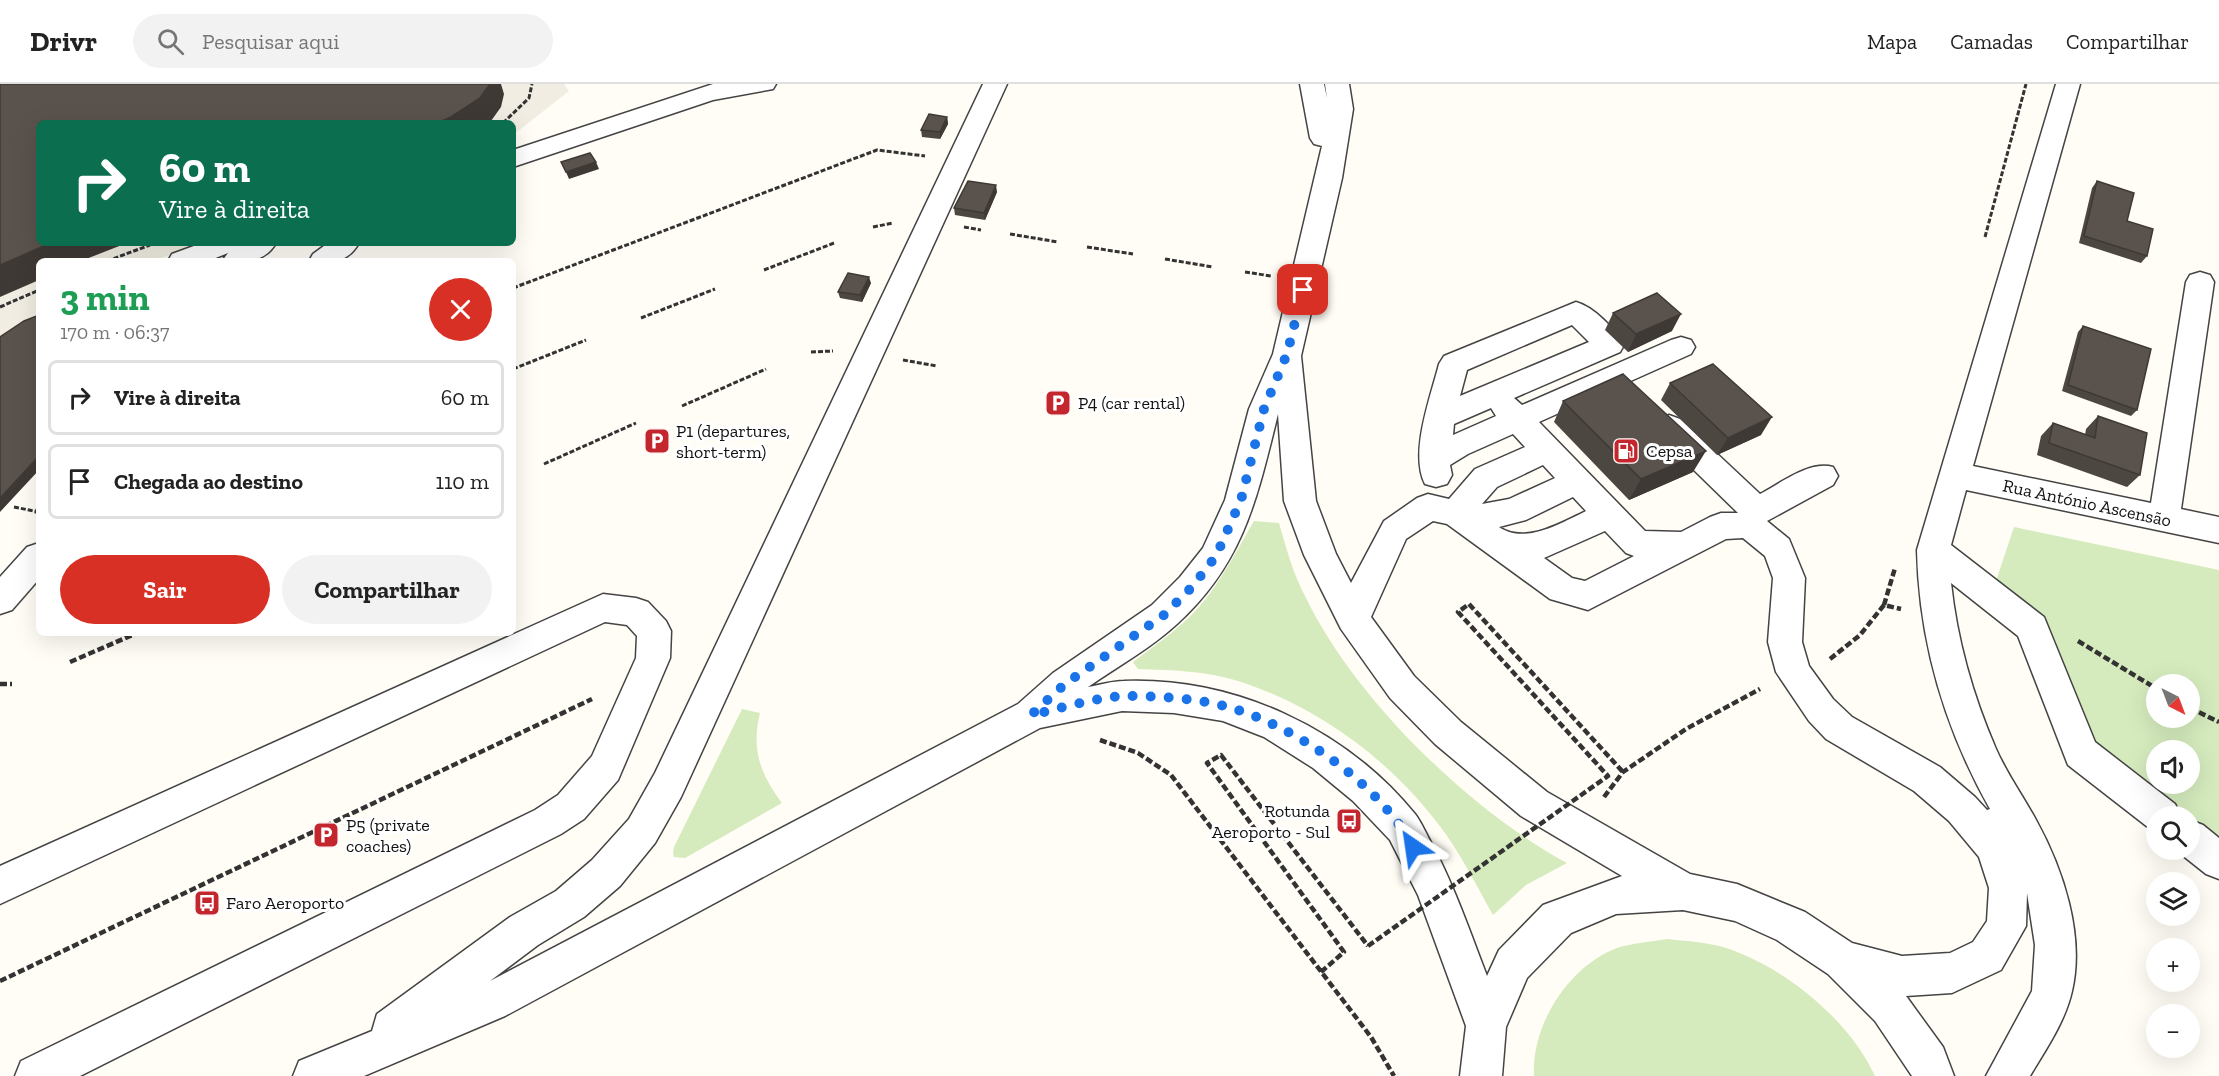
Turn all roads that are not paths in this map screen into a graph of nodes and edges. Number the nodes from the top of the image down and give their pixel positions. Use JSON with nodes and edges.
{"nodes":[{"id":1,"x":737,"y":84,"type":"edge"},
{"id":2,"x":764,"y":84,"type":"edge"},
{"id":3,"x":994,"y":84,"type":"edge"},
{"id":4,"x":1312,"y":84,"type":"edge"},
{"id":5,"x":1337,"y":84,"type":"edge"},
{"id":6,"x":1357,"y":84,"type":"edge"},
{"id":7,"x":2068,"y":84,"type":"edge"},
{"id":8,"x":714,"y":89,"type":"edge"},
{"id":9,"x":516,"y":157,"type":"edge"},
{"id":10,"x":1329,"y":178,"type":"junction"},
{"id":11,"x":220,"y":246,"type":"edge"},
{"id":12,"x":258,"y":246,"type":"edge"},
{"id":13,"x":342,"y":246,"type":"edge"},
{"id":14,"x":190,"y":258,"type":"edge"},
{"id":15,"x":240,"y":258,"type":"edge"},
{"id":16,"x":327,"y":258,"type":"edge"},
{"id":17,"x":2200,"y":282,"type":"dead end"},
{"id":18,"x":1680,"y":347,"type":"dead end"},
{"id":19,"x":1590,"y":353,"type":"junction"},
{"id":20,"x":1287,"y":354,"type":"junction"},
{"id":21,"x":1615,"y":376,"type":"junction"},
{"id":22,"x":1494,"y":394,"type":"junction"},
{"id":23,"x":1440,"y":417,"type":"junction"},
{"id":24,"x":1571,"y":475,"type":"junction"},
{"id":25,"x":1955,"y":475,"type":"junction"},
{"id":26,"x":1822,"y":477,"type":"dead end"},
{"id":27,"x":1466,"y":516,"type":"junction"},
{"id":28,"x":1753,"y":518,"type":"junction"},
{"id":29,"x":2164,"y":520,"type":"junction"},
{"id":30,"x":2219,"y":530,"type":"edge"},
{"id":31,"x":1684,"y":545,"type":"junction"},
{"id":32,"x":1933,"y":550,"type":"junction"},
{"id":33,"x":36,"y":559,"type":"edge"},
{"id":34,"x":0,"y":600,"type":"edge"},
{"id":35,"x":1353,"y":619,"type":"junction"},
{"id":36,"x":1031,"y":715,"type":"junction"},
{"id":37,"x":1982,"y":759,"type":"junction"},
{"id":38,"x":2149,"y":806,"type":"edge"},
{"id":39,"x":2200,"y":846,"type":"edge"},
{"id":40,"x":1995,"y":847,"type":"junction"},
{"id":41,"x":2219,"y":861,"type":"edge"},
{"id":42,"x":0,"y":885,"type":"edge"},
{"id":43,"x":1683,"y":891,"type":"junction"},
{"id":44,"x":1842,"y":960,"type":"junction"},
{"id":45,"x":1486,"y":1026,"type":"junction"},
{"id":46,"x":353,"y":1059,"type":"junction"},
{"id":47,"x":36,"y":1076,"type":"edge"},
{"id":48,"x":314,"y":1076,"type":"edge"},
{"id":49,"x":1481,"y":1076,"type":"edge"},
{"id":50,"x":1934,"y":1076,"type":"edge"},
{"id":51,"x":2007,"y":1076,"type":"edge"}],
"edges":[{"from":1,"to":8,"type":"street"},
{"from":2,"to":8,"type":"street"},
{"from":3,"to":46,"type":"street"},
{"from":4,"to":10,"type":"street"},
{"from":5,"to":10,"type":"street"},
{"from":6,"to":10,"type":"street"},
{"from":7,"to":25,"type":"street"},
{"from":8,"to":9,"type":"street"},
{"from":10,"to":20,"type":"street"},
{"from":11,"to":14,"type":"street"},
{"from":12,"to":15,"type":"street"},
{"from":13,"to":16,"type":"street"},
{"from":17,"to":29,"type":"street"},
{"from":18,"to":21,"type":"street"},
{"from":19,"to":21,"type":"street"},
{"from":19,"to":22,"type":"street"},
{"from":19,"to":23,"type":"street"},
{"from":20,"to":35,"type":"street"},
{"from":20,"to":36,"type":"street"},
{"from":21,"to":24,"type":"street"},
{"from":21,"to":28,"type":"street"},
{"from":22,"to":23,"type":"street"},
{"from":22,"to":24,"type":"street"},
{"from":23,"to":27,"type":"street"},
{"from":24,"to":27,"type":"street"},
{"from":24,"to":27,"type":"street"},
{"from":24,"to":27,"type":"street"},
{"from":24,"to":27,"type":"street"},
{"from":24,"to":31,"type":"street"},
{"from":25,"to":29,"type":"street","name":"Rua António Ascensão"},
{"from":25,"to":32,"type":"street"},
{"from":26,"to":28,"type":"street"},
{"from":27,"to":31,"type":"street"},
{"from":27,"to":35,"type":"street"},
{"from":28,"to":31,"type":"street"},
{"from":28,"to":40,"type":"street"},
{"from":29,"to":30,"type":"street","name":"Rua António Ascensão"},
{"from":32,"to":37,"type":"street"},
{"from":32,"to":38,"type":"street"},
{"from":33,"to":34,"type":"street"},
{"from":35,"to":43,"type":"street"},
{"from":36,"to":45,"type":"street"},
{"from":36,"to":46,"type":"street"},
{"from":37,"to":40,"type":"street"},
{"from":37,"to":51,"type":"street"},
{"from":39,"to":41,"type":"street"},
{"from":40,"to":44,"type":"street"},
{"from":42,"to":47,"type":"street"},
{"from":43,"to":44,"type":"street"},
{"from":43,"to":45,"type":"street"},
{"from":44,"to":50,"type":"street"},
{"from":45,"to":49,"type":"street"},
{"from":46,"to":48,"type":"street"}]}
